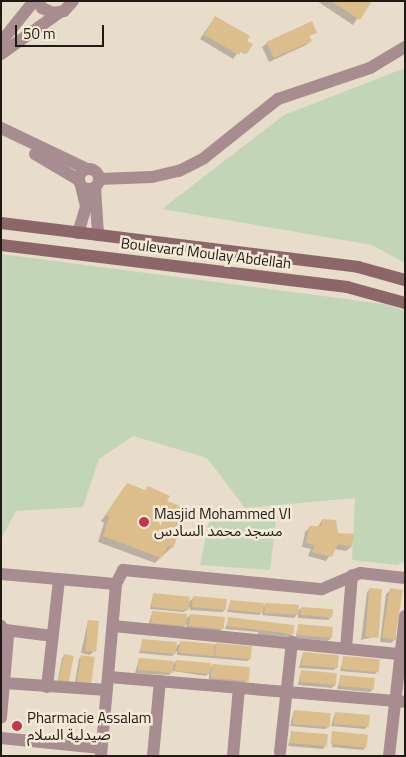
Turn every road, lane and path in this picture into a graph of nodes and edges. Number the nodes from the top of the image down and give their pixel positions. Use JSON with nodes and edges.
{"nodes":[{"id":1,"x":34,"y":1,"type":"edge"},
{"id":2,"x":38,"y":1,"type":"edge"},
{"id":3,"x":73,"y":2,"type":"edge"},
{"id":4,"x":59,"y":13,"type":"junction"},
{"id":5,"x":1,"y":42,"type":"edge"},
{"id":6,"x":405,"y":47,"type":"edge"},
{"id":7,"x":1,"y":54,"type":"edge"},
{"id":8,"x":1,"y":128,"type":"edge"},
{"id":9,"x":1,"y":138,"type":"edge"},
{"id":10,"x":87,"y":169,"type":"junction"},
{"id":11,"x":80,"y":183,"type":"junction"},
{"id":12,"x":97,"y":183,"type":"junction"},
{"id":13,"x":1,"y":223,"type":"edge"},
{"id":14,"x":78,"y":233,"type":"junction"},
{"id":15,"x":98,"y":235,"type":"junction"},
{"id":16,"x":1,"y":245,"type":"edge"},
{"id":17,"x":405,"y":280,"type":"edge"},
{"id":18,"x":405,"y":303,"type":"edge"},
{"id":19,"x":1,"y":574,"type":"edge"},
{"id":20,"x":352,"y":575,"type":"junction"},
{"id":21,"x":405,"y":578,"type":"edge"},
{"id":22,"x":59,"y":580,"type":"junction"},
{"id":23,"x":116,"y":584,"type":"junction"},
{"id":24,"x":405,"y":616,"type":"edge"},
{"id":25,"x":114,"y":626,"type":"junction"},
{"id":26,"x":4,"y":628,"type":"edge"},
{"id":27,"x":52,"y":636,"type":"junction"},
{"id":28,"x":292,"y":642,"type":"junction"},
{"id":29,"x":346,"y":648,"type":"junction"},
{"id":30,"x":401,"y":654,"type":"junction"},
{"id":31,"x":160,"y":681,"type":"junction"},
{"id":32,"x":4,"y":683,"type":"junction"},
{"id":33,"x":108,"y":683,"type":"junction"},
{"id":34,"x":47,"y":686,"type":"junction"},
{"id":35,"x":240,"y":688,"type":"junction"},
{"id":36,"x":287,"y":692,"type":"junction"},
{"id":37,"x":400,"y":702,"type":"edge"},
{"id":38,"x":1,"y":718,"type":"edge"},
{"id":39,"x":1,"y":738,"type":"edge"},
{"id":40,"x":101,"y":752,"type":"edge"},
{"id":41,"x":280,"y":752,"type":"dead end"},
{"id":42,"x":153,"y":756,"type":"edge"},
{"id":43,"x":233,"y":756,"type":"edge"},
{"id":44,"x":389,"y":756,"type":"edge"}],
"edges":[{"from":1,"to":5,"type":"street"},
{"from":2,"to":4,"type":"street"},
{"from":3,"to":4,"type":"street"},
{"from":4,"to":7,"type":"street"},
{"from":6,"to":12,"type":"street"},
{"from":8,"to":10,"type":"street"},
{"from":9,"to":11,"type":"street"},
{"from":10,"to":11,"type":"street"},
{"from":10,"to":12,"type":"street"},
{"from":11,"to":12,"type":"street"},
{"from":11,"to":14,"type":"street"},
{"from":12,"to":15,"type":"street"},
{"from":13,"to":14,"type":"main road","name":"Boulevard Moulay Abdellah"},
{"from":14,"to":15,"type":"main road","name":"Boulevard Moulay Abdellah"},
{"from":15,"to":17,"type":"main road","name":"Boulevard Moulay Abdellah"},
{"from":16,"to":18,"type":"main road","name":"Boulevard Moulay Abdellah"},
{"from":19,"to":22,"type":"street"},
{"from":20,"to":21,"type":"street"},
{"from":20,"to":23,"type":"street"},
{"from":20,"to":29,"type":"street"},
{"from":22,"to":23,"type":"street"},
{"from":22,"to":27,"type":"street"},
{"from":23,"to":25,"type":"street"},
{"from":24,"to":30,"type":"street"},
{"from":25,"to":28,"type":"street"},
{"from":25,"to":33,"type":"street"},
{"from":26,"to":27,"type":"street"},
{"from":26,"to":32,"type":"street"},
{"from":27,"to":34,"type":"street"},
{"from":28,"to":29,"type":"street"},
{"from":28,"to":36,"type":"street"},
{"from":29,"to":30,"type":"street"},
{"from":30,"to":37,"type":"street"},
{"from":31,"to":33,"type":"street"},
{"from":31,"to":35,"type":"street"},
{"from":31,"to":42,"type":"street"},
{"from":32,"to":34,"type":"street"},
{"from":32,"to":38,"type":"street"},
{"from":33,"to":34,"type":"street"},
{"from":33,"to":40,"type":"street"},
{"from":35,"to":36,"type":"street"},
{"from":35,"to":43,"type":"street"},
{"from":36,"to":37,"type":"street"},
{"from":36,"to":41,"type":"street"},
{"from":37,"to":44,"type":"street"},
{"from":39,"to":40,"type":"street"}]}
